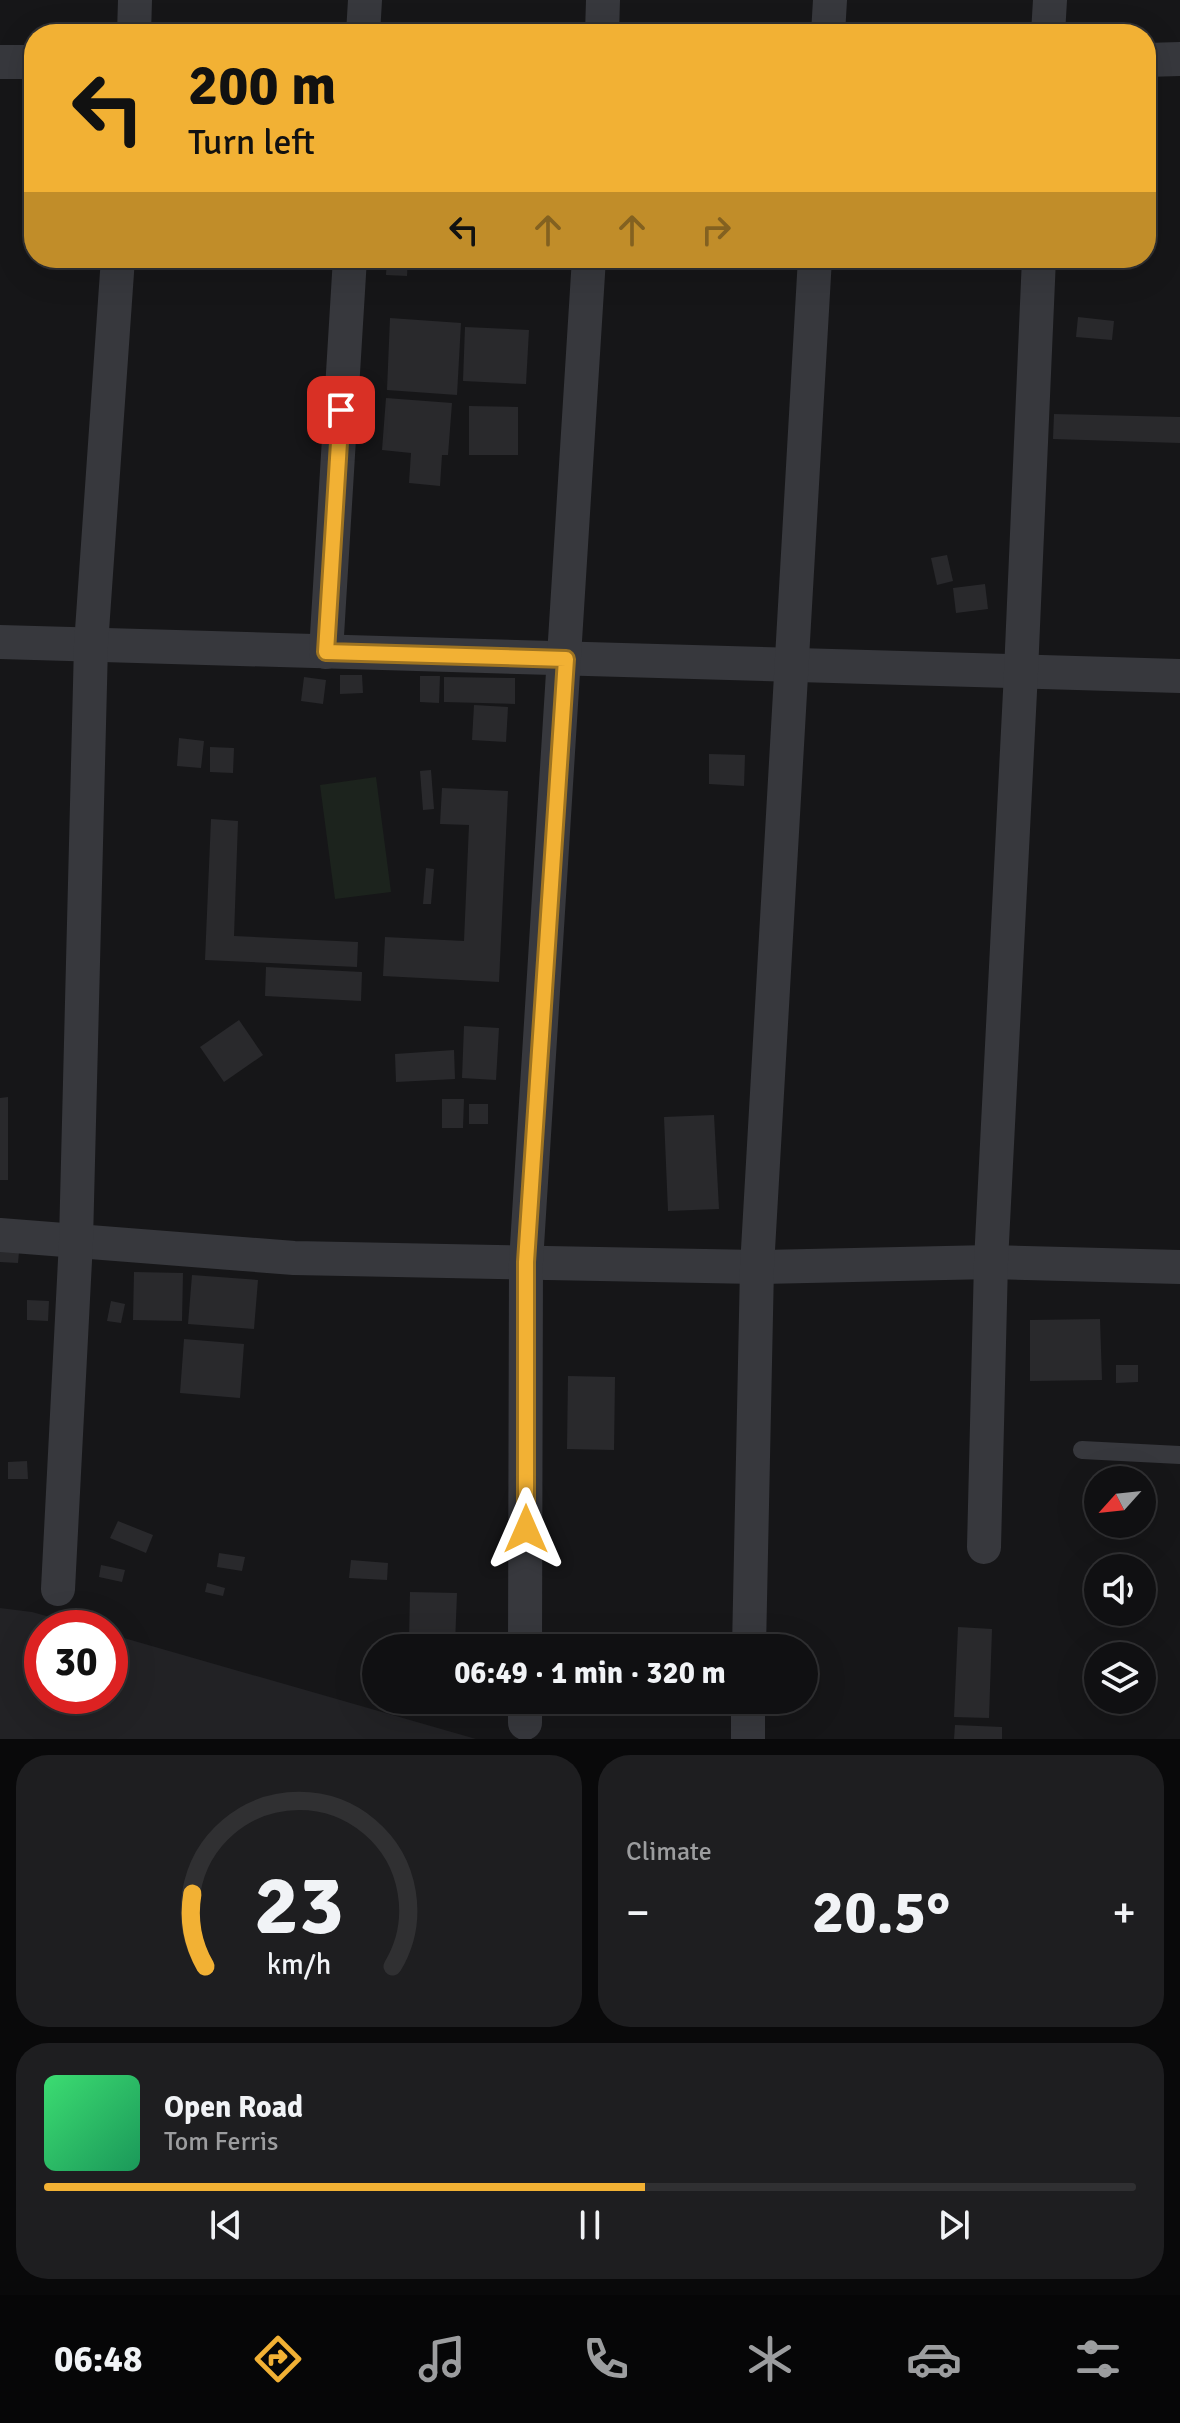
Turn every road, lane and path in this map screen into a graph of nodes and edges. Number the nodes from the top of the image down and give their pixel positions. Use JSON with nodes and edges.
{"nodes":[{"id":1,"x":135,"y":0,"type":"edge"},
{"id":2,"x":365,"y":0,"type":"edge"},
{"id":3,"x":603,"y":0,"type":"edge"},
{"id":4,"x":830,"y":0,"type":"edge"},
{"id":5,"x":1050,"y":0,"type":"edge"},
{"id":6,"x":134,"y":24,"type":"edge"},
{"id":7,"x":364,"y":24,"type":"edge"},
{"id":8,"x":602,"y":24,"type":"edge"},
{"id":9,"x":829,"y":24,"type":"edge"},
{"id":10,"x":1049,"y":24,"type":"edge"},
{"id":11,"x":1180,"y":59,"type":"edge"},
{"id":12,"x":1156,"y":60,"type":"edge"},
{"id":13,"x":0,"y":62,"type":"edge"},
{"id":14,"x":24,"y":62,"type":"edge"},
{"id":15,"x":117,"y":268,"type":"edge"},
{"id":16,"x":349,"y":268,"type":"edge"},
{"id":17,"x":588,"y":268,"type":"edge"},
{"id":18,"x":814,"y":268,"type":"edge"},
{"id":19,"x":1039,"y":268,"type":"edge"},
{"id":20,"x":0,"y":642,"type":"edge"},
{"id":21,"x":91,"y":645,"type":"junction"},
{"id":22,"x":326,"y":652,"type":"junction"},
{"id":23,"x":566,"y":659,"type":"junction"},
{"id":24,"x":791,"y":666,"type":"junction"},
{"id":25,"x":1021,"y":672,"type":"junction"},
{"id":26,"x":1180,"y":676,"type":"edge"},
{"id":27,"x":0,"y":1235,"type":"edge"},
{"id":28,"x":76,"y":1241,"type":"junction"},
{"id":29,"x":526,"y":1262,"type":"junction"},
{"id":30,"x":991,"y":1262,"type":"junction"},
{"id":31,"x":757,"y":1267,"type":"junction"},
{"id":32,"x":1180,"y":1267,"type":"edge"},
{"id":33,"x":1082,"y":1450,"type":"dead end"},
{"id":34,"x":1180,"y":1455,"type":"edge"},
{"id":35,"x":984,"y":1547,"type":"dead end"},
{"id":36,"x":58,"y":1589,"type":"dead end"},
{"id":37,"x":525,"y":1634,"type":"edge"},
{"id":38,"x":749,"y":1634,"type":"edge"},
{"id":39,"x":748,"y":1714,"type":"edge"},
{"id":40,"x":748,"y":1739,"type":"edge"}],
"edges":[{"from":1,"to":6,"type":"street"},
{"from":2,"to":7,"type":"street"},
{"from":3,"to":8,"type":"street"},
{"from":4,"to":9,"type":"street"},
{"from":5,"to":10,"type":"street"},
{"from":11,"to":12,"type":"street"},
{"from":13,"to":14,"type":"street"},
{"from":15,"to":21,"type":"street"},
{"from":16,"to":22,"type":"street"},
{"from":17,"to":23,"type":"street"},
{"from":18,"to":24,"type":"street"},
{"from":19,"to":25,"type":"street"},
{"from":20,"to":21,"type":"street"},
{"from":21,"to":22,"type":"street"},
{"from":21,"to":28,"type":"street"},
{"from":22,"to":23,"type":"street"},
{"from":23,"to":24,"type":"street"},
{"from":23,"to":29,"type":"street"},
{"from":24,"to":25,"type":"street"},
{"from":24,"to":31,"type":"street"},
{"from":25,"to":26,"type":"street"},
{"from":25,"to":30,"type":"street"},
{"from":27,"to":28,"type":"street"},
{"from":28,"to":29,"type":"street"},
{"from":28,"to":36,"type":"street"},
{"from":29,"to":31,"type":"street"},
{"from":29,"to":37,"type":"street"},
{"from":30,"to":31,"type":"street"},
{"from":30,"to":32,"type":"street"},
{"from":30,"to":35,"type":"street"},
{"from":31,"to":38,"type":"street"},
{"from":33,"to":34,"type":"lane"},
{"from":39,"to":40,"type":"street"}]}
